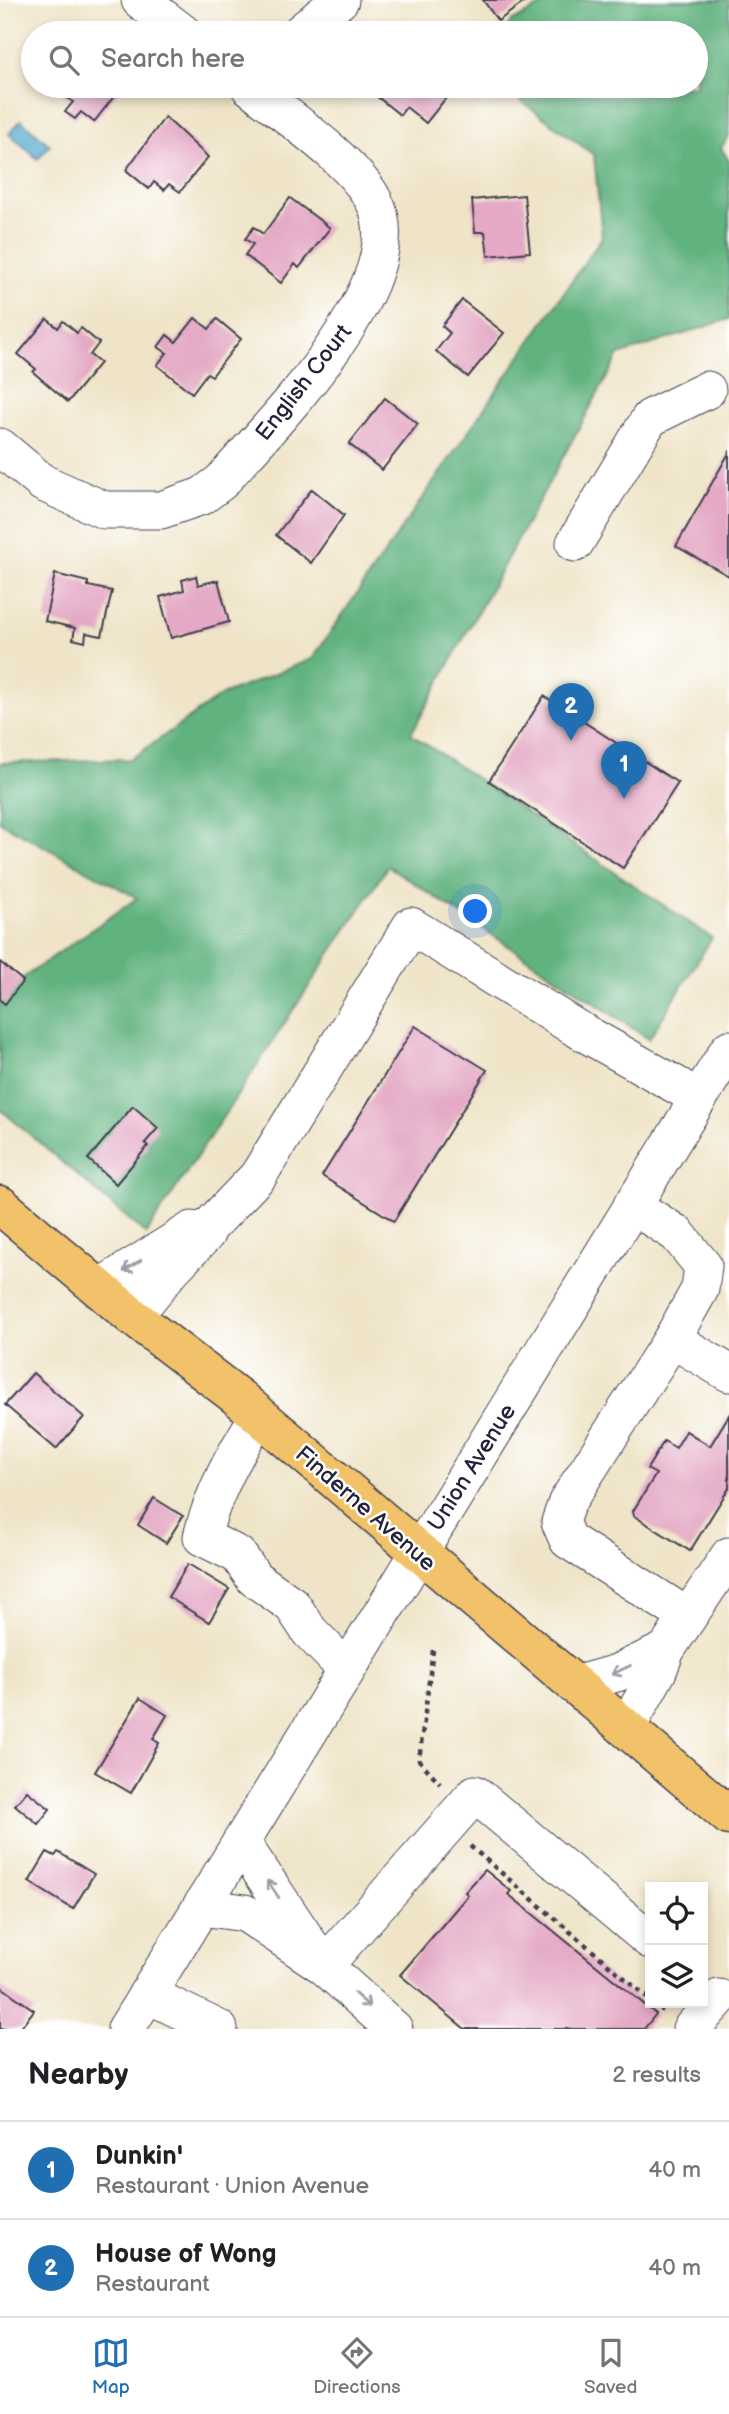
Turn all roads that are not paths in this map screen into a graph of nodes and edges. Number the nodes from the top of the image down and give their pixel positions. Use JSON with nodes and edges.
{"nodes":[{"id":1,"x":140,"y":0,"type":"edge"},
{"id":2,"x":340,"y":0,"type":"edge"},
{"id":3,"x":167,"y":21,"type":"edge"},
{"id":4,"x":315,"y":21,"type":"edge"},
{"id":5,"x":264,"y":98,"type":"edge"},
{"id":6,"x":706,"y":390,"type":"dead end"},
{"id":7,"x":0,"y":447,"type":"edge"},
{"id":8,"x":575,"y":543,"type":"dead end"},
{"id":9,"x":729,"y":1049,"type":"edge"},
{"id":10,"x":699,"y":1098,"type":"junction"},
{"id":11,"x":0,"y":1205,"type":"edge"},
{"id":12,"x":632,"y":1205,"type":"junction"},
{"id":13,"x":209,"y":1227,"type":"junction"},
{"id":14,"x":99,"y":1288,"type":"junction"},
{"id":15,"x":133,"y":1317,"type":"junction"},
{"id":16,"x":672,"y":1339,"type":"junction"},
{"id":17,"x":729,"y":1373,"type":"edge"},
{"id":18,"x":259,"y":1415,"type":"junction"},
{"id":19,"x":418,"y":1553,"type":"junction"},
{"id":20,"x":729,"y":1556,"type":"edge"},
{"id":21,"x":688,"y":1616,"type":"junction"},
{"id":22,"x":666,"y":1650,"type":"junction"},
{"id":23,"x":346,"y":1670,"type":"junction"},
{"id":24,"x":574,"y":1685,"type":"junction"},
{"id":25,"x":626,"y":1729,"type":"junction"},
{"id":26,"x":726,"y":1810,"type":"edge"},
{"id":27,"x":241,"y":1842,"type":"junction"},
{"id":28,"x":201,"y":1907,"type":"junction"},
{"id":29,"x":645,"y":1936,"type":"edge"},
{"id":30,"x":324,"y":1966,"type":"junction"},
{"id":31,"x":717,"y":1990,"type":"edge"},
{"id":32,"x":147,"y":1994,"type":"junction"},
{"id":33,"x":126,"y":2029,"type":"edge"},
{"id":34,"x":219,"y":2029,"type":"edge"},
{"id":35,"x":394,"y":2029,"type":"edge"},
{"id":36,"x":691,"y":2029,"type":"edge"}],
"edges":[{"from":1,"to":3,"type":"street"},
{"from":2,"to":4,"type":"street"},
{"from":5,"to":7,"type":"street","name":"English Court"},
{"from":6,"to":8,"type":"street"},
{"from":9,"to":10,"type":"street","name":"Union Avenue"},
{"from":10,"to":12,"type":"street","name":"Union Avenue"},
{"from":10,"to":13,"type":"street"},
{"from":11,"to":14,"type":"main road","name":"Finderne Avenue"},
{"from":12,"to":16,"type":"street"},
{"from":12,"to":19,"type":"street","name":"Union Avenue"},
{"from":13,"to":14,"type":"street","one_way":true},
{"from":13,"to":15,"type":"street"},
{"from":14,"to":15,"type":"main road","name":"Finderne Avenue"},
{"from":15,"to":18,"type":"main road","name":"Finderne Avenue"},
{"from":16,"to":17,"type":"street"},
{"from":16,"to":21,"type":"street"},
{"from":18,"to":19,"type":"main road","name":"Finderne Avenue"},
{"from":18,"to":23,"type":"street"},
{"from":19,"to":23,"type":"street","name":"Union Avenue"},
{"from":19,"to":24,"type":"main road","name":"Finderne Avenue"},
{"from":20,"to":21,"type":"street"},
{"from":21,"to":22,"type":"street"},
{"from":22,"to":24,"type":"street","one_way":true},
{"from":22,"to":25,"type":"street"},
{"from":23,"to":27,"type":"street","name":"Union Avenue"},
{"from":24,"to":25,"type":"main road","name":"Finderne Avenue"},
{"from":25,"to":26,"type":"main road","name":"Finderne Avenue"},
{"from":27,"to":28,"type":"street","name":"Union Avenue"},
{"from":30,"to":27,"type":"street","one_way":true},
{"from":28,"to":30,"type":"street"},
{"from":28,"to":32,"type":"street","name":"Union Avenue"},
{"from":29,"to":30,"type":"street"},
{"from":30,"to":35,"type":"street","one_way":true},
{"from":31,"to":36,"type":"street"},
{"from":32,"to":33,"type":"street","name":"Union Avenue"},
{"from":32,"to":34,"type":"street"}]}
